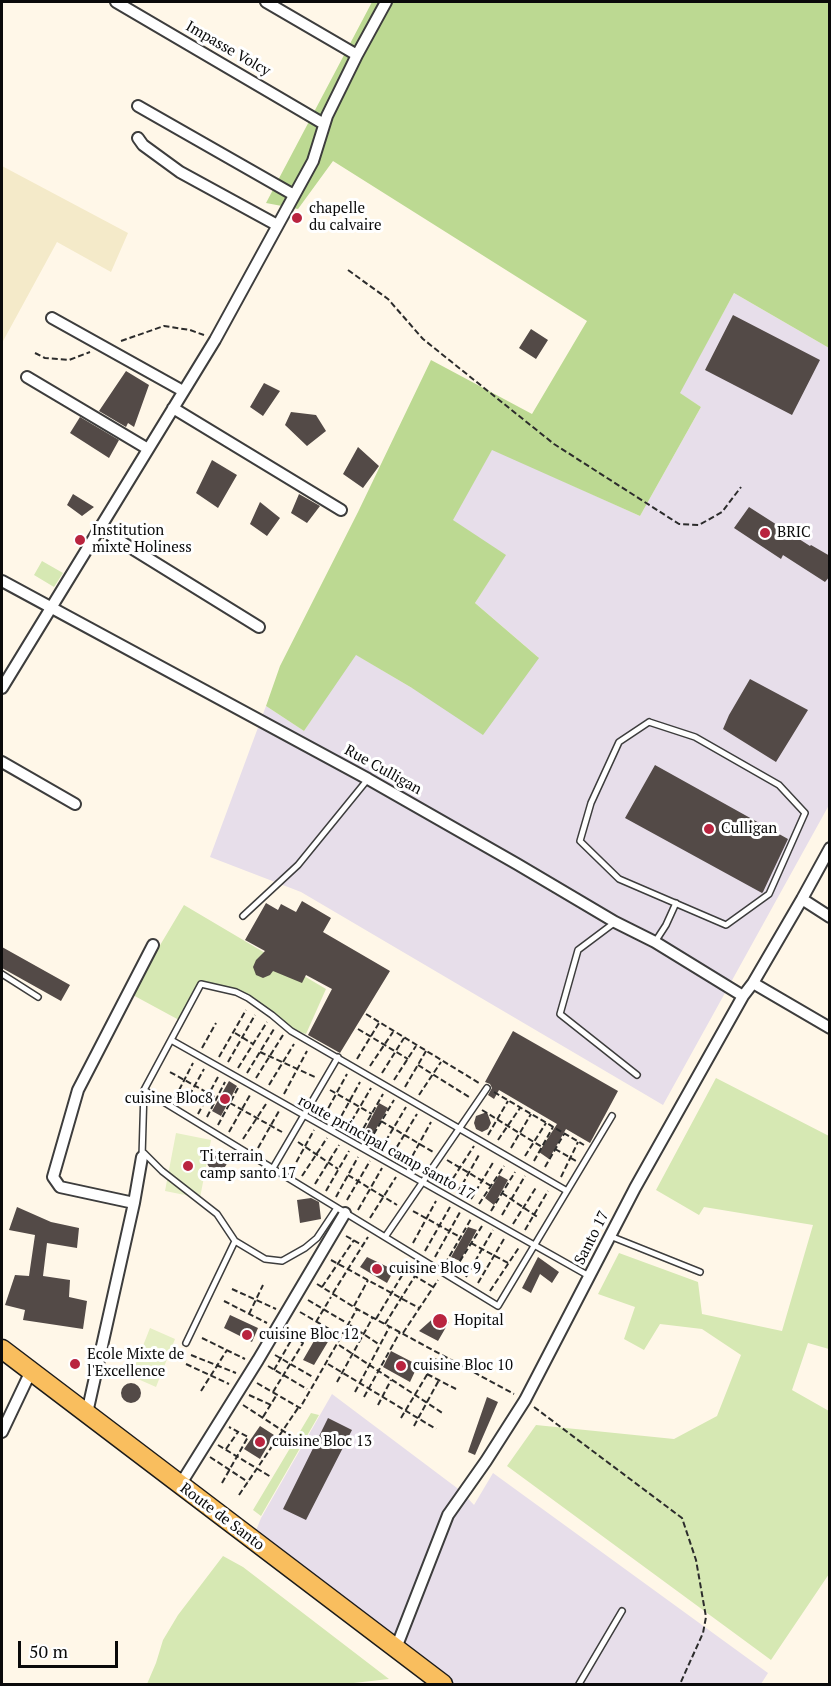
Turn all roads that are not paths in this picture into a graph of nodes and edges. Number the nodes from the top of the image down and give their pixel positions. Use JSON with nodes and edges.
{"nodes":[{"id":1,"x":116,"y":2,"type":"edge"},
{"id":2,"x":266,"y":2,"type":"edge"},
{"id":3,"x":386,"y":2,"type":"edge"},
{"id":4,"x":357,"y":55,"type":"junction"},
{"id":5,"x":138,"y":106,"type":"dead end"},
{"id":6,"x":324,"y":124,"type":"junction"},
{"id":7,"x":138,"y":138,"type":"dead end"},
{"id":8,"x":294,"y":195,"type":"junction"},
{"id":9,"x":278,"y":225,"type":"junction"},
{"id":10,"x":52,"y":318,"type":"dead end"},
{"id":11,"x":27,"y":377,"type":"dead end"},
{"id":12,"x":183,"y":391,"type":"junction"},
{"id":13,"x":173,"y":408,"type":"junction"},
{"id":14,"x":148,"y":449,"type":"junction"},
{"id":15,"x":341,"y":510,"type":"dead end"},
{"id":16,"x":99,"y":528,"type":"junction"},
{"id":17,"x":2,"y":581,"type":"edge"},
{"id":18,"x":50,"y":608,"type":"junction"},
{"id":19,"x":259,"y":627,"type":"dead end"},
{"id":20,"x":2,"y":688,"type":"edge"},
{"id":21,"x":2,"y":762,"type":"edge"},
{"id":22,"x":368,"y":779,"type":"junction"},
{"id":23,"x":75,"y":804,"type":"dead end"},
{"id":24,"x":830,"y":848,"type":"edge"},
{"id":25,"x":802,"y":899,"type":"junction"},
{"id":26,"x":676,"y":903,"type":"junction"},
{"id":27,"x":243,"y":916,"type":"dead end"},
{"id":28,"x":830,"y":916,"type":"edge"},
{"id":29,"x":615,"y":922,"type":"junction"},
{"id":30,"x":655,"y":942,"type":"junction"},
{"id":31,"x":153,"y":945,"type":"dead end"},
{"id":32,"x":2,"y":975,"type":"edge"},
{"id":33,"x":753,"y":983,"type":"junction"},
{"id":34,"x":743,"y":996,"type":"junction"},
{"id":35,"x":38,"y":997,"type":"dead end"},
{"id":36,"x":830,"y":1028,"type":"edge"},
{"id":37,"x":171,"y":1040,"type":"junction"},
{"id":38,"x":338,"y":1057,"type":"junction"},
{"id":39,"x":637,"y":1075,"type":"dead end"},
{"id":40,"x":487,"y":1088,"type":"dead end"},
{"id":41,"x":144,"y":1090,"type":"junction"},
{"id":42,"x":304,"y":1115,"type":"junction"},
{"id":43,"x":612,"y":1116,"type":"dead end"},
{"id":44,"x":459,"y":1128,"type":"junction"},
{"id":45,"x":143,"y":1154,"type":"junction"},
{"id":46,"x":273,"y":1167,"type":"junction"},
{"id":47,"x":422,"y":1182,"type":"junction"},
{"id":48,"x":567,"y":1191,"type":"junction"},
{"id":49,"x":134,"y":1203,"type":"junction"},
{"id":50,"x":342,"y":1211,"type":"junction"},
{"id":51,"x":609,"y":1236,"type":"junction"},
{"id":52,"x":385,"y":1237,"type":"junction"},
{"id":53,"x":235,"y":1241,"type":"junction"},
{"id":54,"x":534,"y":1245,"type":"junction"},
{"id":55,"x":700,"y":1272,"type":"dead end"},
{"id":56,"x":589,"y":1276,"type":"junction"},
{"id":57,"x":186,"y":1343,"type":"dead end"},
{"id":58,"x":2,"y":1349,"type":"edge"},
{"id":59,"x":31,"y":1371,"type":"junction"},
{"id":60,"x":87,"y":1413,"type":"junction"},
{"id":61,"x":2,"y":1432,"type":"edge"},
{"id":62,"x":180,"y":1485,"type":"junction"},
{"id":63,"x":622,"y":1611,"type":"dead end"},
{"id":64,"x":396,"y":1648,"type":"junction"},
{"id":65,"x":443,"y":1684,"type":"edge"},
{"id":66,"x":579,"y":1684,"type":"edge"}],
"edges":[{"from":1,"to":6,"type":"street","name":"Impasse Volcy"},
{"from":2,"to":4,"type":"street"},
{"from":3,"to":4,"type":"street"},
{"from":4,"to":6,"type":"street"},
{"from":5,"to":8,"type":"street"},
{"from":6,"to":8,"type":"street"},
{"from":7,"to":9,"type":"street"},
{"from":8,"to":9,"type":"street"},
{"from":9,"to":12,"type":"street"},
{"from":10,"to":12,"type":"street"},
{"from":11,"to":14,"type":"street"},
{"from":12,"to":13,"type":"street"},
{"from":13,"to":14,"type":"street"},
{"from":13,"to":15,"type":"street"},
{"from":14,"to":16,"type":"street"},
{"from":16,"to":18,"type":"street"},
{"from":16,"to":19,"type":"street"},
{"from":17,"to":18,"type":"street","name":"Rue Culligan"},
{"from":18,"to":20,"type":"street"},
{"from":18,"to":22,"type":"street","name":"Rue Culligan"},
{"from":21,"to":23,"type":"street"},
{"from":22,"to":27,"type":"lane"},
{"from":22,"to":29,"type":"street","name":"Rue Culligan"},
{"from":24,"to":25,"type":"street","name":"Santo 17"},
{"from":25,"to":28,"type":"street"},
{"from":25,"to":33,"type":"street","name":"Santo 17"},
{"from":26,"to":26,"type":"lane"},
{"from":26,"to":30,"type":"lane"},
{"from":29,"to":30,"type":"street","name":"Rue Culligan"},
{"from":29,"to":39,"type":"lane"},
{"from":30,"to":34,"type":"street","name":"Rue Culligan"},
{"from":31,"to":49,"type":"street"},
{"from":32,"to":35,"type":"lane"},
{"from":33,"to":34,"type":"street","name":"Santo 17"},
{"from":33,"to":36,"type":"street"},
{"from":34,"to":51,"type":"street","name":"Santo 17"},
{"from":37,"to":38,"type":"lane"},
{"from":37,"to":41,"type":"lane"},
{"from":37,"to":42,"type":"lane","name":"route principal camp santo 17"},
{"from":38,"to":42,"type":"lane"},
{"from":38,"to":44,"type":"lane"},
{"from":40,"to":44,"type":"lane"},
{"from":41,"to":45,"type":"lane"},
{"from":41,"to":46,"type":"lane"},
{"from":42,"to":46,"type":"lane"},
{"from":42,"to":47,"type":"lane","name":"route principal camp santo 17"},
{"from":43,"to":48,"type":"lane"},
{"from":44,"to":47,"type":"lane"},
{"from":44,"to":48,"type":"lane"},
{"from":45,"to":49,"type":"street"},
{"from":45,"to":53,"type":"lane"},
{"from":46,"to":50,"type":"lane"},
{"from":47,"to":52,"type":"lane"},
{"from":47,"to":54,"type":"lane","name":"route principal camp santo 17"},
{"from":48,"to":54,"type":"lane"},
{"from":49,"to":60,"type":"street"},
{"from":50,"to":52,"type":"lane"},
{"from":50,"to":53,"type":"lane"},
{"from":50,"to":62,"type":"street"},
{"from":51,"to":55,"type":"lane"},
{"from":51,"to":56,"type":"street","name":"Santo 17"},
{"from":52,"to":54,"type":"lane"},
{"from":53,"to":57,"type":"lane"},
{"from":54,"to":56,"type":"lane","name":"route principal camp santo 17"},
{"from":56,"to":64,"type":"street","name":"Santo 17"},
{"from":58,"to":59,"type":"main road","name":"Route de Santo"},
{"from":59,"to":60,"type":"main road","name":"Route de Santo"},
{"from":59,"to":61,"type":"street"},
{"from":60,"to":62,"type":"main road","name":"Route de Santo"},
{"from":62,"to":64,"type":"main road","name":"Route de Santo"},
{"from":63,"to":66,"type":"lane"},
{"from":64,"to":65,"type":"main road","name":"Route de Santo"}]}
